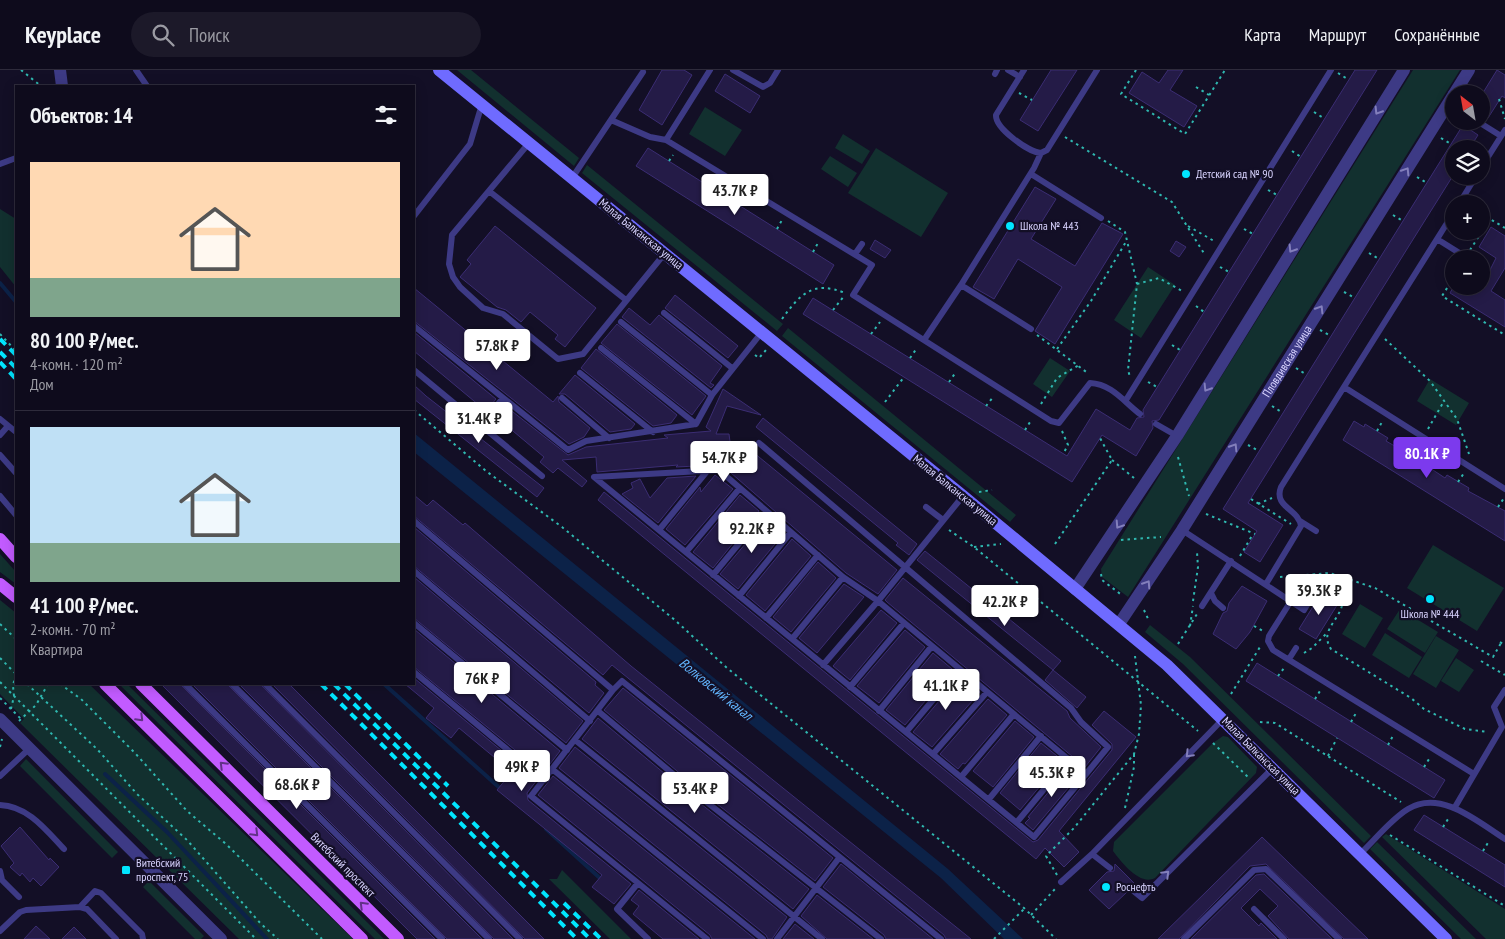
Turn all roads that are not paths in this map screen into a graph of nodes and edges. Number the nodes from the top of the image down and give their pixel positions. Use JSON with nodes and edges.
{"nodes":[{"id":1,"x":60,"y":70,"type":"edge"},
{"id":2,"x":136,"y":70,"type":"edge"},
{"id":3,"x":440,"y":70,"type":"edge"},
{"id":4,"x":710,"y":70,"type":"edge"},
{"id":5,"x":733,"y":70,"type":"edge"},
{"id":6,"x":778,"y":70,"type":"edge"},
{"id":7,"x":1008,"y":70,"type":"edge"},
{"id":8,"x":1024,"y":70,"type":"edge"},
{"id":9,"x":1097,"y":70,"type":"edge"},
{"id":10,"x":1332,"y":70,"type":"edge"},
{"id":11,"x":1469,"y":70,"type":"edge"},
{"id":12,"x":643,"y":72,"type":"dead end"},
{"id":13,"x":1399,"y":72,"type":"edge"},
{"id":14,"x":1020,"y":77,"type":"junction"},
{"id":15,"x":62,"y":85,"type":"edge"},
{"id":16,"x":146,"y":85,"type":"edge"},
{"id":17,"x":1460,"y":85,"type":"edge"},
{"id":18,"x":482,"y":104,"type":"junction"},
{"id":19,"x":1445,"y":111,"type":"edge"},
{"id":20,"x":611,"y":120,"type":"junction"},
{"id":21,"x":1490,"y":129,"type":"edge"},
{"id":22,"x":1505,"y":130,"type":"edge"},
{"id":23,"x":1501,"y":136,"type":"junction"},
{"id":24,"x":666,"y":140,"type":"junction"},
{"id":25,"x":528,"y":143,"type":"junction"},
{"id":26,"x":1041,"y":153,"type":"junction"},
{"id":27,"x":1490,"y":154,"type":"edge"},
{"id":28,"x":15,"y":158,"type":"edge"},
{"id":29,"x":0,"y":164,"type":"edge"},
{"id":30,"x":1030,"y":174,"type":"junction"},
{"id":31,"x":572,"y":178,"type":"junction"},
{"id":32,"x":489,"y":191,"type":"junction"},
{"id":33,"x":415,"y":215,"type":"edge"},
{"id":34,"x":1101,"y":218,"type":"road end"},
{"id":35,"x":1445,"y":226,"type":"edge"},
{"id":36,"x":1437,"y":239,"type":"junction"},
{"id":37,"x":862,"y":244,"type":"dead end"},
{"id":38,"x":1455,"y":250,"type":"edge"},
{"id":39,"x":665,"y":253,"type":"junction"},
{"id":40,"x":855,"y":254,"type":"junction"},
{"id":41,"x":961,"y":285,"type":"junction"},
{"id":42,"x":626,"y":300,"type":"junction"},
{"id":43,"x":664,"y":313,"type":"dead end"},
{"id":44,"x":621,"y":322,"type":"dead end"},
{"id":45,"x":415,"y":327,"type":"edge"},
{"id":46,"x":1031,"y":329,"type":"road end"},
{"id":47,"x":762,"y":332,"type":"junction"},
{"id":48,"x":924,"y":340,"type":"junction"},
{"id":49,"x":601,"y":348,"type":"dead end"},
{"id":50,"x":732,"y":368,"type":"junction"},
{"id":51,"x":415,"y":371,"type":"edge"},
{"id":52,"x":580,"y":373,"type":"dead end"},
{"id":53,"x":1344,"y":387,"type":"junction"},
{"id":54,"x":712,"y":395,"type":"junction"},
{"id":55,"x":503,"y":398,"type":"junction"},
{"id":56,"x":562,"y":398,"type":"dead end"},
{"id":57,"x":1126,"y":400,"type":"junction"},
{"id":58,"x":1140,"y":414,"type":"dead end"},
{"id":59,"x":0,"y":419,"type":"edge"},
{"id":60,"x":482,"y":424,"type":"junction"},
{"id":61,"x":696,"y":424,"type":"junction"},
{"id":62,"x":1156,"y":424,"type":"dead end"},
{"id":63,"x":8,"y":426,"type":"junction"},
{"id":64,"x":15,"y":431,"type":"edge"},
{"id":65,"x":653,"y":432,"type":"junction"},
{"id":66,"x":0,"y":435,"type":"edge"},
{"id":67,"x":609,"y":438,"type":"junction"},
{"id":68,"x":1174,"y":440,"type":"junction"},
{"id":69,"x":759,"y":443,"type":"dead end"},
{"id":70,"x":0,"y":455,"type":"edge"},
{"id":71,"x":708,"y":470,"type":"junction"},
{"id":72,"x":15,"y":472,"type":"edge"},
{"id":73,"x":542,"y":476,"type":"dead end"},
{"id":74,"x":740,"y":488,"type":"junction"},
{"id":75,"x":1505,"y":489,"type":"edge"},
{"id":76,"x":0,"y":496,"type":"edge"},
{"id":77,"x":963,"y":496,"type":"junction"},
{"id":78,"x":926,"y":507,"type":"dead end"},
{"id":79,"x":766,"y":510,"type":"junction"},
{"id":80,"x":15,"y":514,"type":"edge"},
{"id":81,"x":415,"y":522,"type":"edge"},
{"id":82,"x":942,"y":522,"type":"junction"},
{"id":83,"x":1300,"y":524,"type":"junction"},
{"id":84,"x":659,"y":530,"type":"junction"},
{"id":85,"x":1182,"y":530,"type":"junction"},
{"id":86,"x":1316,"y":531,"type":"dead end"},
{"id":87,"x":791,"y":532,"type":"junction"},
{"id":88,"x":0,"y":538,"type":"edge"},
{"id":89,"x":686,"y":552,"type":"junction"},
{"id":90,"x":818,"y":555,"type":"junction"},
{"id":91,"x":15,"y":556,"type":"edge"},
{"id":92,"x":1233,"y":563,"type":"junction"},
{"id":93,"x":907,"y":567,"type":"junction"},
{"id":94,"x":415,"y":572,"type":"edge"},
{"id":95,"x":714,"y":575,"type":"junction"},
{"id":96,"x":844,"y":577,"type":"junction"},
{"id":97,"x":0,"y":584,"type":"edge"},
{"id":98,"x":1266,"y":584,"type":"junction"},
{"id":99,"x":1075,"y":589,"type":"junction"},
{"id":100,"x":1316,"y":590,"type":"dead end"},
{"id":101,"x":1211,"y":594,"type":"junction"},
{"id":102,"x":15,"y":596,"type":"edge"},
{"id":103,"x":739,"y":596,"type":"junction"},
{"id":104,"x":878,"y":601,"type":"junction"},
{"id":105,"x":1291,"y":601,"type":"junction"},
{"id":106,"x":1202,"y":606,"type":"road end"},
{"id":107,"x":1223,"y":608,"type":"dead end"},
{"id":108,"x":766,"y":618,"type":"junction"},
{"id":109,"x":904,"y":623,"type":"junction"},
{"id":110,"x":415,"y":624,"type":"edge"},
{"id":111,"x":1119,"y":624,"type":"junction"},
{"id":112,"x":792,"y":639,"type":"junction"},
{"id":113,"x":932,"y":646,"type":"junction"},
{"id":114,"x":1296,"y":648,"type":"dead end"},
{"id":115,"x":1290,"y":657,"type":"junction"},
{"id":116,"x":823,"y":665,"type":"junction"},
{"id":117,"x":959,"y":668,"type":"junction"},
{"id":118,"x":415,"y":673,"type":"edge"},
{"id":119,"x":106,"y":685,"type":"edge"},
{"id":120,"x":142,"y":685,"type":"edge"},
{"id":121,"x":186,"y":685,"type":"edge"},
{"id":122,"x":233,"y":685,"type":"edge"},
{"id":123,"x":266,"y":685,"type":"edge"},
{"id":124,"x":850,"y":687,"type":"junction"},
{"id":125,"x":613,"y":690,"type":"junction"},
{"id":126,"x":1505,"y":690,"type":"edge"},
{"id":127,"x":987,"y":692,"type":"junction"},
{"id":128,"x":598,"y":711,"type":"junction"},
{"id":129,"x":879,"y":711,"type":"junction"},
{"id":130,"x":1014,"y":714,"type":"junction"},
{"id":131,"x":0,"y":719,"type":"edge"},
{"id":132,"x":1224,"y":719,"type":"junction"},
{"id":133,"x":590,"y":721,"type":"junction"},
{"id":134,"x":1503,"y":728,"type":"edge"},
{"id":135,"x":906,"y":732,"type":"junction"},
{"id":136,"x":1041,"y":736,"type":"junction"},
{"id":137,"x":575,"y":740,"type":"junction"},
{"id":138,"x":30,"y":748,"type":"junction"},
{"id":139,"x":567,"y":750,"type":"junction"},
{"id":140,"x":933,"y":754,"type":"junction"},
{"id":141,"x":1069,"y":759,"type":"junction"},
{"id":142,"x":1273,"y":768,"type":"junction"},
{"id":143,"x":552,"y":769,"type":"junction"},
{"id":144,"x":1086,"y":774,"type":"junction"},
{"id":145,"x":1474,"y":774,"type":"junction"},
{"id":146,"x":0,"y":776,"type":"edge"},
{"id":147,"x":961,"y":777,"type":"junction"},
{"id":148,"x":544,"y":780,"type":"junction"},
{"id":149,"x":989,"y":799,"type":"junction"},
{"id":150,"x":0,"y":805,"type":"edge"},
{"id":151,"x":1455,"y":807,"type":"junction"},
{"id":152,"x":1017,"y":822,"type":"junction"},
{"id":153,"x":1505,"y":839,"type":"edge"},
{"id":154,"x":64,"y":849,"type":"dead end"},
{"id":155,"x":1092,"y":854,"type":"junction"},
{"id":156,"x":1360,"y":854,"type":"junction"},
{"id":157,"x":839,"y":858,"type":"junction"},
{"id":158,"x":1110,"y":868,"type":"dead end"},
{"id":159,"x":0,"y":872,"type":"edge"},
{"id":160,"x":1061,"y":882,"type":"road end"},
{"id":161,"x":638,"y":883,"type":"junction"},
{"id":162,"x":815,"y":888,"type":"junction"},
{"id":163,"x":1130,"y":889,"type":"dead end"},
{"id":164,"x":19,"y":897,"type":"dead end"},
{"id":165,"x":80,"y":907,"type":"junction"},
{"id":166,"x":1254,"y":909,"type":"dead end"},
{"id":167,"x":793,"y":916,"type":"junction"},
{"id":168,"x":0,"y":931,"type":"edge"},
{"id":169,"x":150,"y":932,"type":"dead end"},
{"id":170,"x":217,"y":938,"type":"edge"},
{"id":171,"x":116,"y":939,"type":"edge"},
{"id":172,"x":143,"y":939,"type":"edge"},
{"id":173,"x":362,"y":939,"type":"edge"},
{"id":174,"x":398,"y":939,"type":"edge"},
{"id":175,"x":442,"y":939,"type":"edge"},
{"id":176,"x":489,"y":939,"type":"edge"},
{"id":177,"x":520,"y":939,"type":"edge"},
{"id":178,"x":648,"y":939,"type":"edge"},
{"id":179,"x":707,"y":939,"type":"edge"},
{"id":180,"x":763,"y":939,"type":"edge"},
{"id":181,"x":777,"y":939,"type":"edge"},
{"id":182,"x":822,"y":939,"type":"edge"},
{"id":183,"x":881,"y":939,"type":"edge"},
{"id":184,"x":941,"y":939,"type":"edge"},
{"id":185,"x":1184,"y":939,"type":"edge"},
{"id":186,"x":1284,"y":939,"type":"edge"},
{"id":187,"x":1339,"y":939,"type":"edge"},
{"id":188,"x":1446,"y":939,"type":"edge"}],
"edges":[{"from":1,"to":15,"type":"street"},
{"from":2,"to":16,"type":"lane"},
{"from":3,"to":18,"type":"street","name":"Малая Балканская улица"},
{"from":4,"to":24,"type":"lane"},
{"from":5,"to":6,"type":"lane"},
{"from":7,"to":14,"type":"lane"},
{"from":8,"to":14,"type":"lane"},
{"from":9,"to":26,"type":"lane"},
{"from":10,"to":57,"type":"lane"},
{"from":11,"to":17,"type":"street","name":"Пловдивская улица"},
{"from":12,"to":20,"type":"lane"},
{"from":13,"to":68,"type":"street","one_way":true},
{"from":14,"to":26,"type":"lane"},
{"from":18,"to":25,"type":"street","name":"Малая Балканская улица"},
{"from":18,"to":33,"type":"lane"},
{"from":85,"to":19,"type":"street","name":"Пловдивская улица","one_way":true},
{"from":20,"to":24,"type":"lane"},
{"from":20,"to":31,"type":"lane"},
{"from":21,"to":23,"type":"lane"},
{"from":22,"to":23,"type":"lane"},
{"from":23,"to":27,"type":"lane"},
{"from":24,"to":40,"type":"lane"},
{"from":25,"to":31,"type":"street","name":"Малая Балканская улица"},
{"from":25,"to":32,"type":"lane"},
{"from":26,"to":30,"type":"lane"},
{"from":28,"to":29,"type":"lane"},
{"from":30,"to":34,"type":"lane"},
{"from":30,"to":41,"type":"lane"},
{"from":31,"to":39,"type":"street","name":"Малая Балканская улица"},
{"from":32,"to":42,"type":"lane"},
{"from":32,"to":42,"type":"lane"},
{"from":35,"to":36,"type":"lane"},
{"from":36,"to":38,"type":"lane"},
{"from":36,"to":53,"type":"lane"},
{"from":37,"to":40,"type":"lane"},
{"from":39,"to":42,"type":"lane"},
{"from":39,"to":47,"type":"street","name":"Малая Балканская улица"},
{"from":40,"to":48,"type":"lane"},
{"from":41,"to":46,"type":"lane"},
{"from":41,"to":48,"type":"lane"},
{"from":43,"to":50,"type":"lane"},
{"from":44,"to":54,"type":"lane"},
{"from":45,"to":55,"type":"lane"},
{"from":47,"to":50,"type":"lane"},
{"from":47,"to":77,"type":"street","name":"Малая Балканская улица"},
{"from":48,"to":57,"type":"lane"},
{"from":49,"to":61,"type":"lane"},
{"from":50,"to":54,"type":"lane"},
{"from":51,"to":60,"type":"lane"},
{"from":52,"to":65,"type":"lane"},
{"from":53,"to":75,"type":"lane"},
{"from":53,"to":83,"type":"lane"},
{"from":54,"to":61,"type":"lane"},
{"from":55,"to":60,"type":"lane"},
{"from":55,"to":67,"type":"lane"},
{"from":56,"to":67,"type":"lane"},
{"from":57,"to":58,"type":"lane"},
{"from":59,"to":63,"type":"lane"},
{"from":60,"to":73,"type":"lane"},
{"from":61,"to":65,"type":"lane"},
{"from":62,"to":68,"type":"lane"},
{"from":63,"to":64,"type":"lane"},
{"from":63,"to":66,"type":"lane"},
{"from":65,"to":67,"type":"lane"},
{"from":68,"to":99,"type":"street","one_way":true},
{"from":69,"to":93,"type":"lane"},
{"from":70,"to":72,"type":"lane"},
{"from":71,"to":74,"type":"lane"},
{"from":71,"to":84,"type":"lane"},
{"from":71,"to":84,"type":"lane"},
{"from":74,"to":79,"type":"lane"},
{"from":74,"to":89,"type":"lane"},
{"from":76,"to":80,"type":"lane"},
{"from":77,"to":82,"type":"lane"},
{"from":77,"to":99,"type":"street","name":"Малая Балканская улица"},
{"from":78,"to":82,"type":"lane"},
{"from":79,"to":87,"type":"lane"},
{"from":79,"to":95,"type":"lane"},
{"from":81,"to":125,"type":"lane"},
{"from":82,"to":93,"type":"lane"},
{"from":83,"to":86,"type":"lane"},
{"from":83,"to":98,"type":"lane"},
{"from":84,"to":89,"type":"lane"},
{"from":85,"to":92,"type":"lane"},
{"from":111,"to":85,"type":"street","name":"Пловдивская улица","one_way":true},
{"from":87,"to":90,"type":"lane"},
{"from":87,"to":103,"type":"lane"},
{"from":88,"to":91,"type":"main road"},
{"from":89,"to":95,"type":"lane"},
{"from":90,"to":96,"type":"lane"},
{"from":90,"to":108,"type":"lane"},
{"from":92,"to":98,"type":"lane"},
{"from":92,"to":101,"type":"lane"},
{"from":93,"to":104,"type":"lane"},
{"from":93,"to":144,"type":"lane"},
{"from":94,"to":133,"type":"lane"},
{"from":95,"to":103,"type":"lane"},
{"from":96,"to":104,"type":"lane"},
{"from":96,"to":112,"type":"lane"},
{"from":97,"to":102,"type":"main road"},
{"from":98,"to":105,"type":"lane"},
{"from":99,"to":111,"type":"street","name":"Малая Балканская улица"},
{"from":100,"to":105,"type":"lane"},
{"from":101,"to":106,"type":"lane"},
{"from":101,"to":107,"type":"lane"},
{"from":103,"to":108,"type":"lane"},
{"from":104,"to":109,"type":"lane"},
{"from":104,"to":116,"type":"lane"},
{"from":105,"to":115,"type":"lane"},
{"from":108,"to":112,"type":"lane"},
{"from":109,"to":113,"type":"lane"},
{"from":109,"to":124,"type":"lane"},
{"from":110,"to":139,"type":"lane"},
{"from":111,"to":132,"type":"street","name":"Малая Балканская улица"},
{"from":112,"to":116,"type":"lane"},
{"from":113,"to":117,"type":"lane"},
{"from":113,"to":129,"type":"lane"},
{"from":114,"to":115,"type":"lane"},
{"from":115,"to":145,"type":"lane"},
{"from":116,"to":124,"type":"lane"},
{"from":117,"to":127,"type":"lane"},
{"from":117,"to":135,"type":"lane"},
{"from":118,"to":148,"type":"lane"},
{"from":119,"to":173,"type":"main road","one_way":true},
{"from":174,"to":120,"type":"main road","name":"Витебский проспект","one_way":true},
{"from":121,"to":175,"type":"lane"},
{"from":122,"to":176,"type":"lane"},
{"from":123,"to":177,"type":"lane"},
{"from":124,"to":129,"type":"lane"},
{"from":125,"to":128,"type":"lane"},
{"from":125,"to":157,"type":"lane"},
{"from":126,"to":134,"type":"lane"},
{"from":127,"to":130,"type":"lane"},
{"from":127,"to":140,"type":"lane"},
{"from":128,"to":133,"type":"lane"},
{"from":128,"to":162,"type":"lane"},
{"from":129,"to":135,"type":"lane"},
{"from":130,"to":136,"type":"lane"},
{"from":130,"to":147,"type":"lane"},
{"from":131,"to":138,"type":"street"},
{"from":132,"to":142,"type":"street","name":"Малая Балканская улица"},
{"from":132,"to":155,"type":"lane","one_way":true},
{"from":133,"to":137,"type":"lane"},
{"from":134,"to":145,"type":"lane"},
{"from":135,"to":140,"type":"lane"},
{"from":136,"to":141,"type":"lane"},
{"from":136,"to":149,"type":"lane"},
{"from":137,"to":139,"type":"lane"},
{"from":137,"to":167,"type":"lane"},
{"from":138,"to":146,"type":"lane"},
{"from":138,"to":170,"type":"street"},
{"from":139,"to":143,"type":"lane"},
{"from":140,"to":147,"type":"lane"},
{"from":141,"to":144,"type":"lane"},
{"from":141,"to":152,"type":"lane"},
{"from":142,"to":156,"type":"street","name":"Малая Балканская улица"},
{"from":163,"to":142,"type":"lane","one_way":true},
{"from":143,"to":148,"type":"lane"},
{"from":143,"to":180,"type":"lane"},
{"from":144,"to":152,"type":"lane"},
{"from":145,"to":151,"type":"lane"},
{"from":147,"to":149,"type":"lane"},
{"from":148,"to":161,"type":"lane"},
{"from":149,"to":152,"type":"lane"},
{"from":150,"to":154,"type":"lane"},
{"from":151,"to":153,"type":"lane"},
{"from":151,"to":156,"type":"lane"},
{"from":155,"to":158,"type":"lane"},
{"from":155,"to":160,"type":"lane"},
{"from":156,"to":188,"type":"street","name":"Малая Балканская улица"},
{"from":157,"to":162,"type":"lane"},
{"from":157,"to":184,"type":"lane"},
{"from":159,"to":164,"type":"lane"},
{"from":161,"to":178,"type":"lane"},
{"from":161,"to":179,"type":"lane"},
{"from":162,"to":167,"type":"lane"},
{"from":162,"to":183,"type":"lane"},
{"from":165,"to":168,"type":"lane"},
{"from":165,"to":171,"type":"lane"},
{"from":165,"to":172,"type":"lane"},
{"from":166,"to":186,"type":"lane"},
{"from":167,"to":181,"type":"lane"},
{"from":167,"to":182,"type":"lane"},
{"from":169,"to":172,"type":"lane"},
{"from":185,"to":187,"type":"lane"}]}
